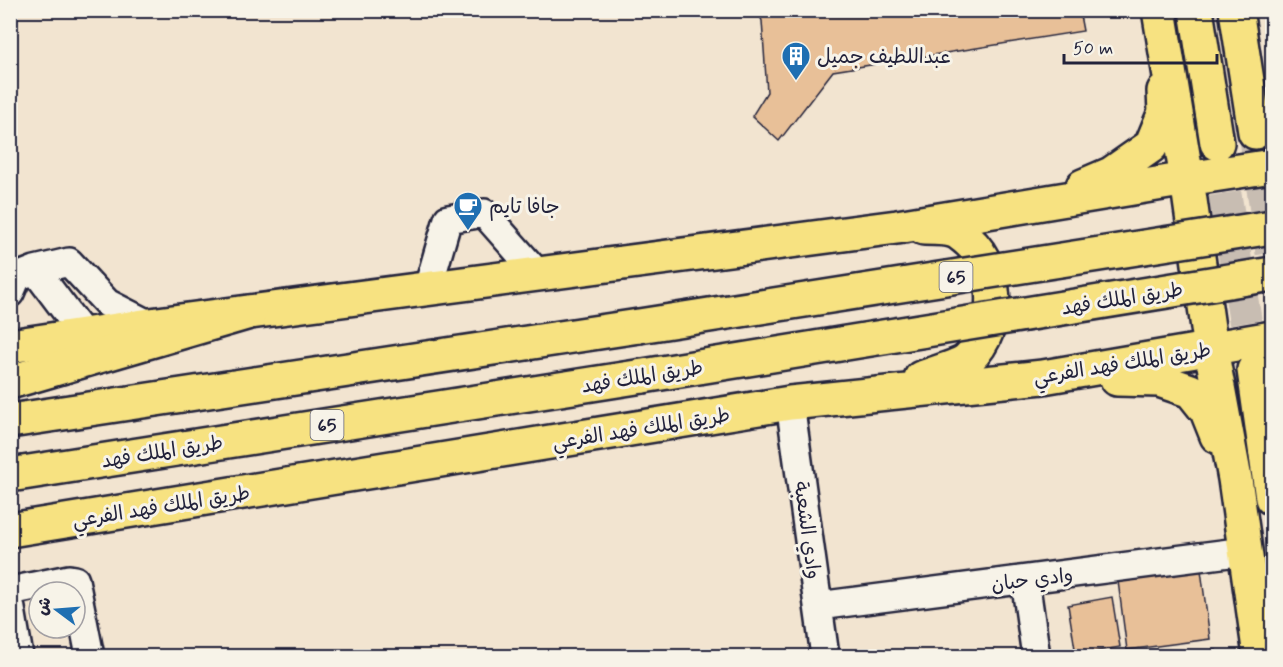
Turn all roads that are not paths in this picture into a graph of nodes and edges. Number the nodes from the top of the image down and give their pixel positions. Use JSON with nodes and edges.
{"nodes":[{"id":1,"x":1196,"y":10,"type":"edge"},
{"id":2,"x":1236,"y":10,"type":"edge"},
{"id":3,"x":1160,"y":12,"type":"edge"},
{"id":4,"x":1255,"y":132,"type":"tunnel mouth"},
{"id":5,"x":1217,"y":143,"type":"tunnel mouth"},
{"id":6,"x":1272,"y":166,"type":"edge"},
{"id":7,"x":1187,"y":179,"type":"junction"},
{"id":8,"x":1046,"y":202,"type":"junction"},
{"id":9,"x":897,"y":227,"type":"junction"},
{"id":10,"x":1272,"y":227,"type":"edge"},
{"id":11,"x":538,"y":274,"type":"junction"},
{"id":12,"x":1272,"y":274,"type":"edge"},
{"id":13,"x":30,"y":276,"type":"edge"},
{"id":14,"x":428,"y":288,"type":"junction"},
{"id":15,"x":250,"y":312,"type":"junction"},
{"id":16,"x":150,"y":325,"type":"junction"},
{"id":17,"x":87,"y":335,"type":"junction"},
{"id":18,"x":1272,"y":338,"type":"edge"},
{"id":19,"x":10,"y":346,"type":"edge"},
{"id":20,"x":1211,"y":349,"type":"junction"},
{"id":21,"x":1254,"y":370,"type":"tunnel mouth"},
{"id":22,"x":1043,"y":377,"type":"junction"},
{"id":23,"x":10,"y":382,"type":"edge"},
{"id":24,"x":874,"y":395,"type":"junction"},
{"id":25,"x":790,"y":403,"type":"junction"},
{"id":26,"x":10,"y":421,"type":"edge"},
{"id":27,"x":139,"y":454,"type":"junction"},
{"id":28,"x":10,"y":474,"type":"edge"},
{"id":29,"x":1235,"y":479,"type":"junction"},
{"id":30,"x":10,"y":484,"type":"edge"},
{"id":31,"x":1272,"y":498,"type":"edge"},
{"id":32,"x":10,"y":530,"type":"edge"},
{"id":33,"x":1245,"y":551,"type":"junction"},
{"id":34,"x":1025,"y":580,"type":"junction"},
{"id":35,"x":10,"y":591,"type":"edge"},
{"id":36,"x":10,"y":603,"type":"edge"},
{"id":37,"x":818,"y":606,"type":"junction"},
{"id":38,"x":19,"y":657,"type":"edge"},
{"id":39,"x":90,"y":657,"type":"edge"},
{"id":40,"x":825,"y":657,"type":"edge"},
{"id":41,"x":1036,"y":657,"type":"edge"},
{"id":42,"x":1260,"y":657,"type":"edge"}],
"edges":[{"from":1,"to":5,"type":"main road"},
{"from":2,"to":4,"type":"main road"},
{"from":3,"to":7,"type":"main road"},
{"from":3,"to":8,"type":"main road"},
{"from":6,"to":7,"type":"main road"},
{"from":7,"to":8,"type":"main road"},
{"from":7,"to":20,"type":"main road"},
{"from":8,"to":9,"type":"main road"},
{"from":9,"to":11,"type":"main road"},
{"from":9,"to":24,"type":"main road"},
{"from":10,"to":26,"type":"main road","number":"65","bridge":true},
{"from":11,"to":14,"type":"main road"},
{"from":11,"to":14,"type":"street"},
{"from":12,"to":27,"type":"main road","name":"طريق الملك فهد","number":"65","bridge":true},
{"from":13,"to":16,"type":"street"},
{"from":13,"to":17,"type":"street"},
{"from":13,"to":17,"type":"street"},
{"from":14,"to":15,"type":"main road"},
{"from":15,"to":16,"type":"main road"},
{"from":15,"to":23,"type":"main road"},
{"from":16,"to":17,"type":"main road"},
{"from":17,"to":19,"type":"main road"},
{"from":18,"to":20,"type":"main road","name":"طريق الملك فهد الفرعي"},
{"from":20,"to":22,"type":"main road","name":"طريق الملك فهد الفرعي"},
{"from":20,"to":29,"type":"main road"},
{"from":21,"to":31,"type":"main road"},
{"from":22,"to":24,"type":"main road","name":"طريق الملك فهد الفرعي"},
{"from":22,"to":29,"type":"main road"},
{"from":24,"to":25,"type":"main road","name":"طريق الملك فهد الفرعي"},
{"from":25,"to":32,"type":"main road","name":"طريق الملك فهد الفرعي"},
{"from":25,"to":37,"type":"street","name":"وادي الشعبة"},
{"from":27,"to":28,"type":"main road","name":"طريق الملك فهد","number":"65"},
{"from":27,"to":30,"type":"main road"},
{"from":29,"to":33,"type":"main road"},
{"from":33,"to":34,"type":"street","name":"وادي حبان"},
{"from":33,"to":42,"type":"main road"},
{"from":34,"to":37,"type":"street","name":"وادي حبان"},
{"from":34,"to":41,"type":"street"},
{"from":35,"to":39,"type":"street"},
{"from":36,"to":38,"type":"street"},
{"from":37,"to":40,"type":"street","name":"وادي الشعبة"}]}
